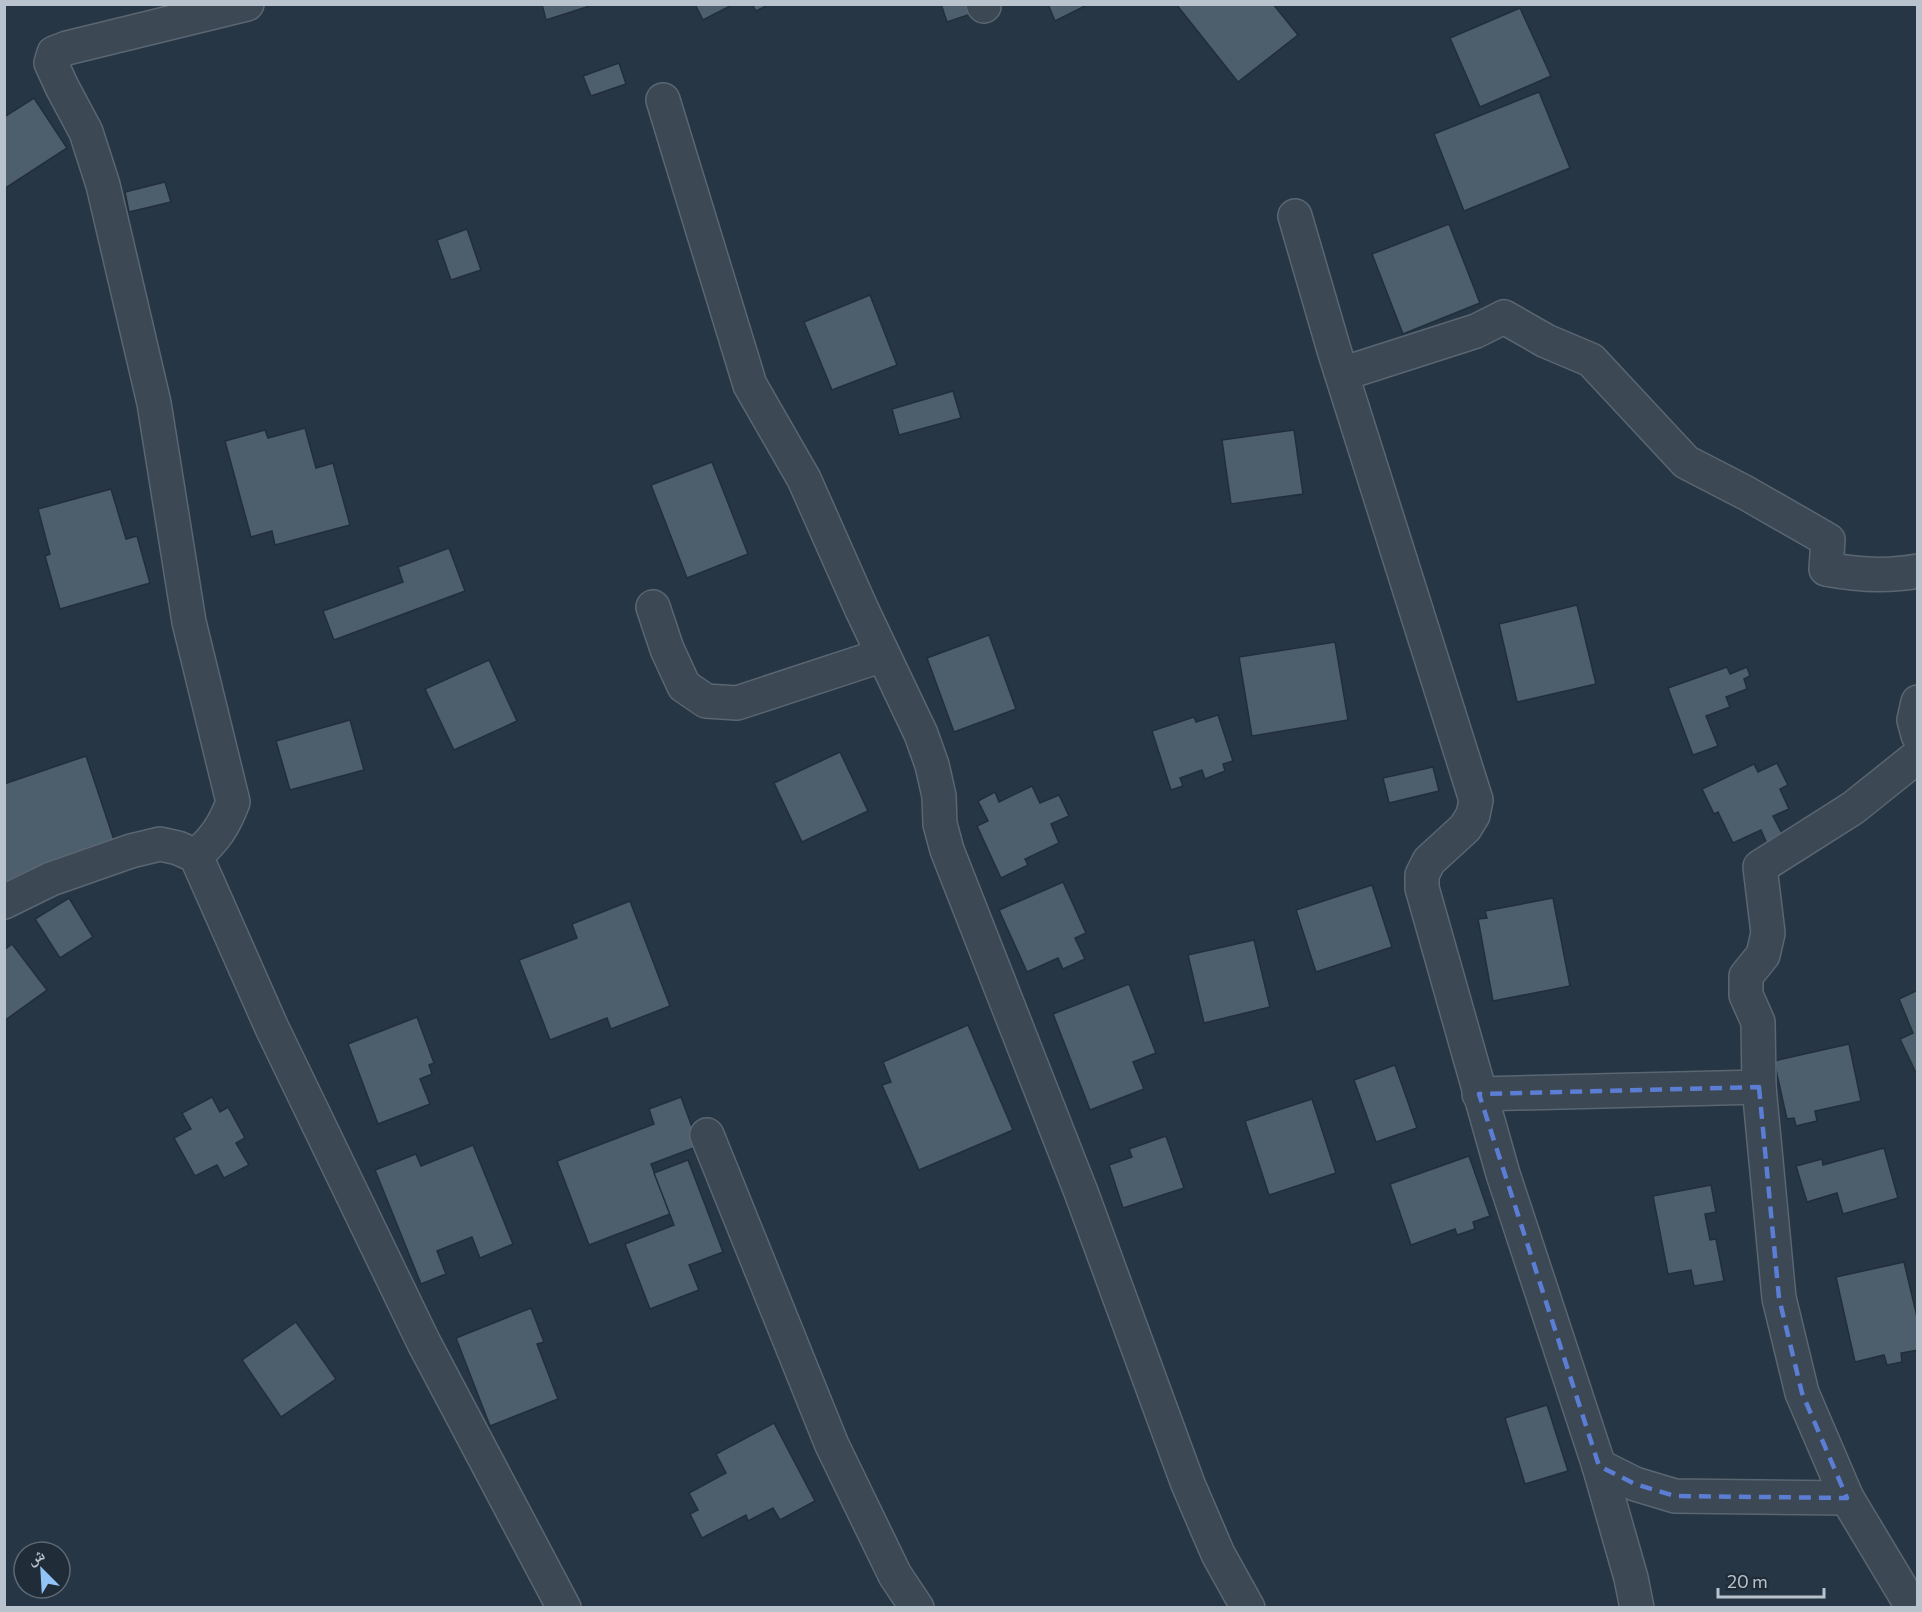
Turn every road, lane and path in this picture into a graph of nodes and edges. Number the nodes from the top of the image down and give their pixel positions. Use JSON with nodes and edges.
{"nodes":[{"id":1,"x":247,"y":4,"type":"edge"},
{"id":2,"x":663,"y":100,"type":"dead end"},
{"id":3,"x":1295,"y":216,"type":"dead end"},
{"id":4,"x":1342,"y":374,"type":"junction"},
{"id":5,"x":1917,"y":571,"type":"edge"},
{"id":6,"x":653,"y":607,"type":"dead end"},
{"id":7,"x":883,"y":655,"type":"junction"},
{"id":8,"x":1917,"y":702,"type":"edge"},
{"id":9,"x":1917,"y":735,"type":"edge"},
{"id":10,"x":1917,"y":756,"type":"edge"},
{"id":11,"x":196,"y":856,"type":"junction"},
{"id":12,"x":4,"y":902,"type":"edge"},
{"id":13,"x":1759,"y":1087,"type":"junction"},
{"id":14,"x":1479,"y":1094,"type":"junction"},
{"id":15,"x":706,"y":1135,"type":"dead end"},
{"id":16,"x":1599,"y":1466,"type":"junction"},
{"id":17,"x":1847,"y":1498,"type":"junction"},
{"id":18,"x":564,"y":1608,"type":"edge"},
{"id":19,"x":917,"y":1608,"type":"edge"},
{"id":20,"x":1248,"y":1608,"type":"edge"},
{"id":21,"x":1637,"y":1608,"type":"edge"},
{"id":22,"x":1913,"y":1608,"type":"edge"}],
"edges":[{"from":1,"to":11,"type":"street"},
{"from":2,"to":7,"type":"street"},
{"from":3,"to":4,"type":"street"},
{"from":4,"to":5,"type":"street"},
{"from":4,"to":14,"type":"street"},
{"from":6,"to":7,"type":"street"},
{"from":7,"to":20,"type":"street"},
{"from":8,"to":9,"type":"street"},
{"from":10,"to":13,"type":"street"},
{"from":11,"to":12,"type":"street"},
{"from":11,"to":18,"type":"street"},
{"from":13,"to":14,"type":"street"},
{"from":13,"to":17,"type":"street"},
{"from":14,"to":16,"type":"street"},
{"from":15,"to":19,"type":"street"},
{"from":16,"to":17,"type":"street"},
{"from":16,"to":21,"type":"street"},
{"from":17,"to":22,"type":"street"}]}
